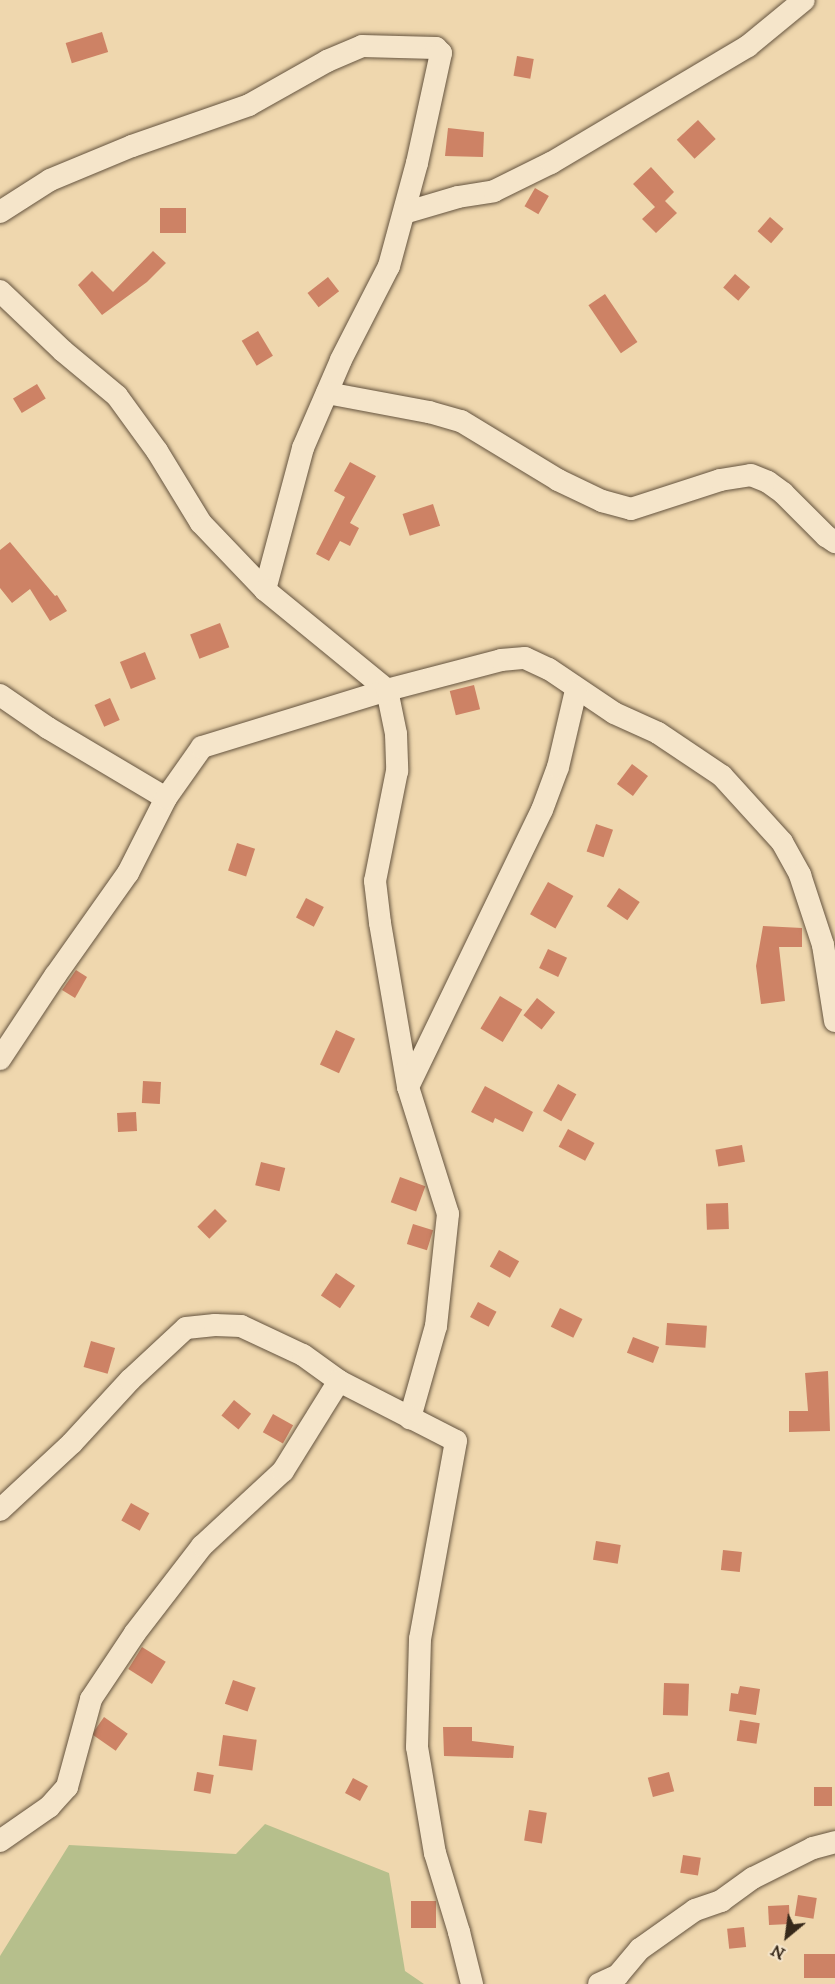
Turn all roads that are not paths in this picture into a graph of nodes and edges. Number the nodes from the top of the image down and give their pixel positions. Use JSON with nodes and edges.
{"nodes":[{"id":1,"x":804,"y":0,"type":"edge"},
{"id":2,"x":0,"y":212,"type":"edge"},
{"id":3,"x":404,"y":213,"type":"junction"},
{"id":4,"x":0,"y":291,"type":"edge"},
{"id":5,"x":327,"y":393,"type":"junction"},
{"id":6,"x":832,"y":534,"type":"edge"},
{"id":7,"x":265,"y":590,"type":"junction"},
{"id":8,"x":387,"y":690,"type":"junction"},
{"id":9,"x":576,"y":690,"type":"junction"},
{"id":10,"x":0,"y":695,"type":"edge"},
{"id":11,"x":166,"y":798,"type":"junction"},
{"id":12,"x":835,"y":1021,"type":"edge"},
{"id":13,"x":0,"y":1059,"type":"edge"},
{"id":14,"x":408,"y":1087,"type":"junction"},
{"id":15,"x":339,"y":1381,"type":"junction"},
{"id":16,"x":410,"y":1418,"type":"junction"},
{"id":17,"x":0,"y":1510,"type":"edge"},
{"id":18,"x":0,"y":1841,"type":"edge"},
{"id":19,"x":835,"y":1842,"type":"edge"},
{"id":20,"x":472,"y":1984,"type":"edge"},
{"id":21,"x":599,"y":1984,"type":"edge"}],
"edges":[{"from":1,"to":3,"type":"street"},
{"from":2,"to":3,"type":"street"},
{"from":3,"to":5,"type":"street"},
{"from":4,"to":7,"type":"street"},
{"from":5,"to":6,"type":"street"},
{"from":5,"to":7,"type":"street"},
{"from":7,"to":8,"type":"street"},
{"from":8,"to":9,"type":"street"},
{"from":8,"to":11,"type":"street"},
{"from":8,"to":14,"type":"street"},
{"from":9,"to":12,"type":"street"},
{"from":9,"to":14,"type":"street"},
{"from":10,"to":11,"type":"street"},
{"from":11,"to":13,"type":"street"},
{"from":14,"to":16,"type":"street"},
{"from":15,"to":16,"type":"street"},
{"from":15,"to":17,"type":"street"},
{"from":15,"to":18,"type":"street"},
{"from":16,"to":20,"type":"street"},
{"from":19,"to":21,"type":"street"}]}
